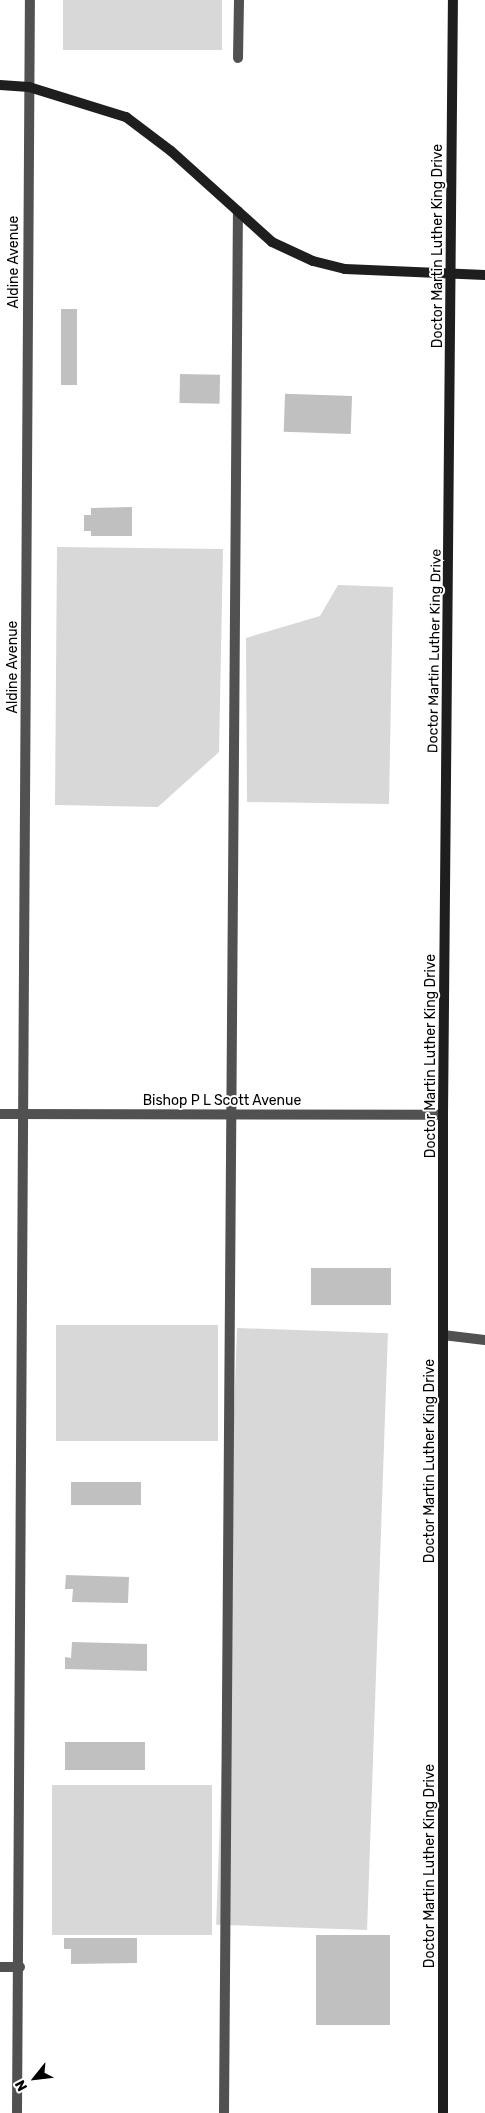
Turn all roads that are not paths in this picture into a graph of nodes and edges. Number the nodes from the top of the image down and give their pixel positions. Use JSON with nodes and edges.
{"nodes":[{"id":1,"x":30,"y":0,"type":"edge"},
{"id":2,"x":239,"y":0,"type":"edge"},
{"id":3,"x":452,"y":0,"type":"edge"},
{"id":4,"x":238,"y":58,"type":"dead end"},
{"id":5,"x":0,"y":85,"type":"edge"},
{"id":6,"x":29,"y":87,"type":"junction"},
{"id":7,"x":238,"y":211,"type":"junction"},
{"id":8,"x":452,"y":275,"type":"junction"},
{"id":9,"x":485,"y":275,"type":"edge"},
{"id":10,"x":0,"y":1114,"type":"edge"},
{"id":11,"x":24,"y":1114,"type":"junction"},
{"id":12,"x":230,"y":1114,"type":"junction"},
{"id":13,"x":444,"y":1115,"type":"junction"},
{"id":14,"x":443,"y":1335,"type":"junction"},
{"id":15,"x":485,"y":1340,"type":"edge"},
{"id":16,"x":0,"y":1967,"type":"edge"},
{"id":17,"x":20,"y":1967,"type":"junction"},
{"id":18,"x":18,"y":2113,"type":"edge"},
{"id":19,"x":224,"y":2113,"type":"edge"},
{"id":20,"x":444,"y":2113,"type":"edge"}],
"edges":[{"from":1,"to":6,"type":"street","name":"Aldine Avenue"},
{"from":2,"to":4,"type":"street"},
{"from":3,"to":8,"type":"main road","name":"Doctor Martin Luther King Drive"},
{"from":5,"to":6,"type":"main road"},
{"from":6,"to":7,"type":"main road"},
{"from":6,"to":11,"type":"street","name":"Aldine Avenue"},
{"from":7,"to":8,"type":"main road"},
{"from":7,"to":12,"type":"street"},
{"from":8,"to":9,"type":"main road"},
{"from":8,"to":13,"type":"main road","name":"Doctor Martin Luther King Drive"},
{"from":10,"to":11,"type":"street","name":"Bishop P L Scott Avenue"},
{"from":11,"to":12,"type":"street","name":"Bishop P L Scott Avenue"},
{"from":11,"to":17,"type":"street","name":"Aldine Avenue"},
{"from":12,"to":13,"type":"street","name":"Bishop P L Scott Avenue"},
{"from":12,"to":19,"type":"street"},
{"from":13,"to":14,"type":"main road","name":"Doctor Martin Luther King Drive"},
{"from":14,"to":15,"type":"street"},
{"from":14,"to":20,"type":"main road","name":"Doctor Martin Luther King Drive"},
{"from":16,"to":17,"type":"street"},
{"from":17,"to":18,"type":"street","name":"Aldine Avenue"}]}
